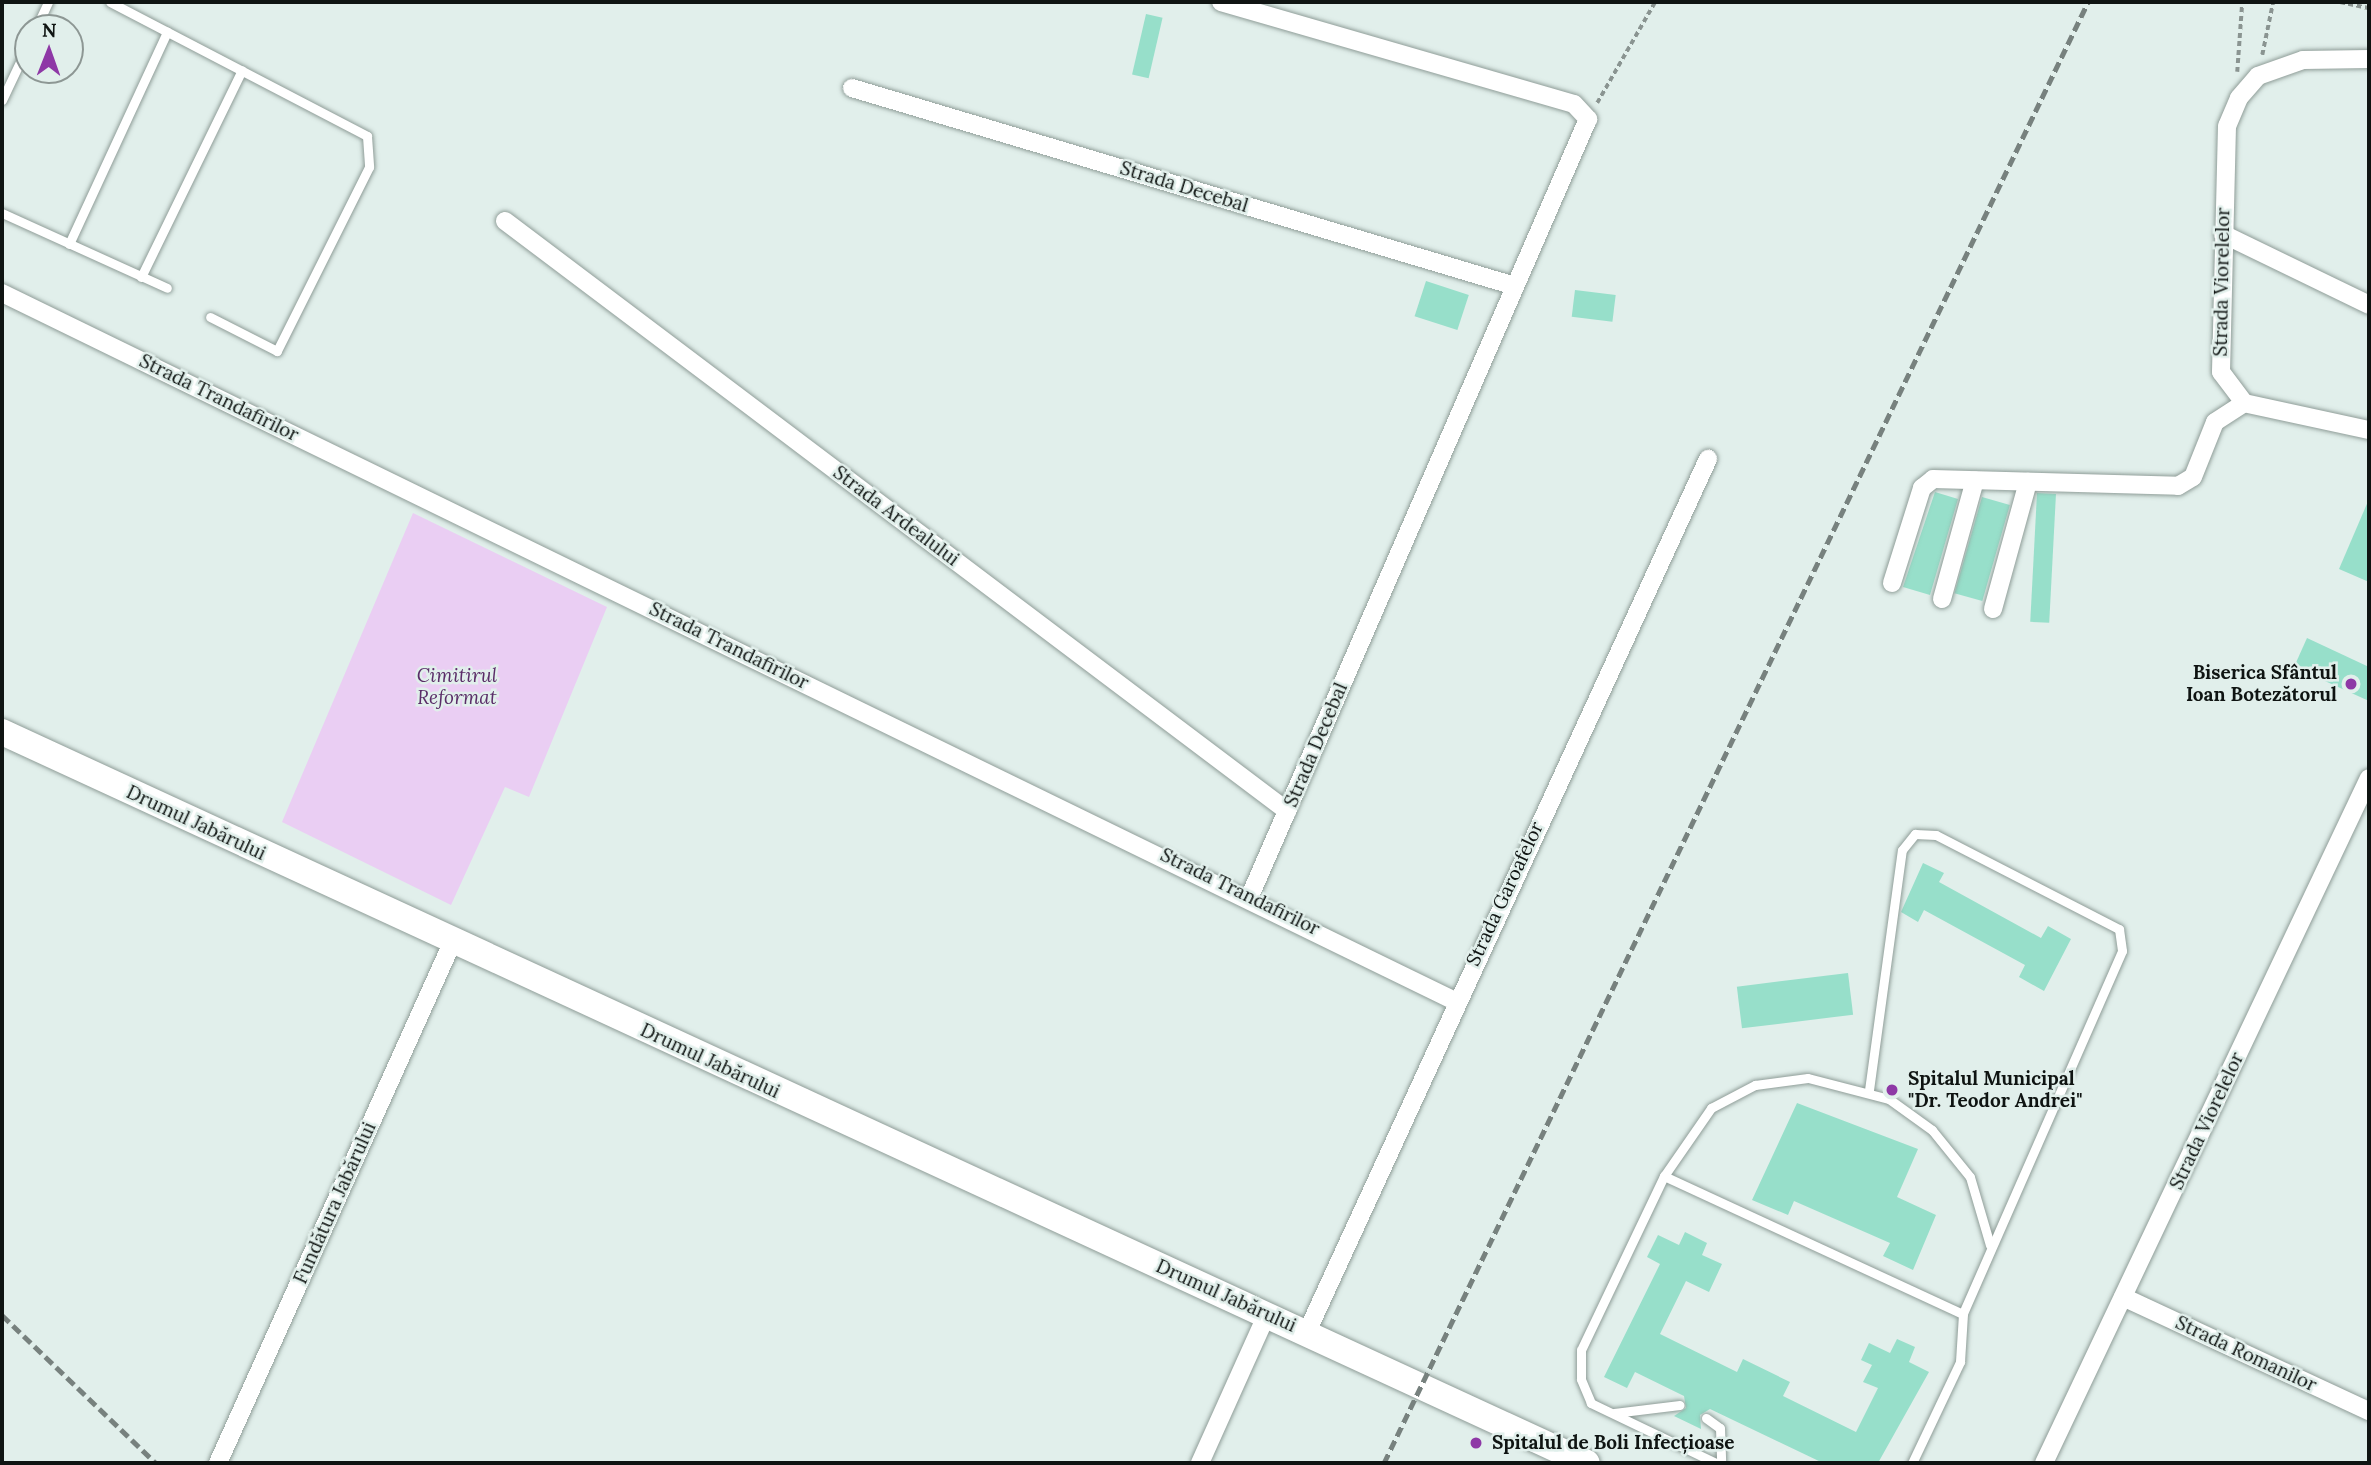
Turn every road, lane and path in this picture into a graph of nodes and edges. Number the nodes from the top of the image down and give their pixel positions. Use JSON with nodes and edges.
{"nodes":[{"id":1,"x":110,"y":2,"type":"edge"},
{"id":2,"x":1221,"y":2,"type":"edge"},
{"id":3,"x":1655,"y":2,"type":"edge"},
{"id":4,"x":2242,"y":2,"type":"edge"},
{"id":5,"x":2273,"y":2,"type":"edge"},
{"id":6,"x":2340,"y":2,"type":"edge"},
{"id":7,"x":2369,"y":8,"type":"edge"},
{"id":8,"x":167,"y":32,"type":"junction"},
{"id":9,"x":2369,"y":59,"type":"edge"},
{"id":10,"x":242,"y":71,"type":"junction"},
{"id":11,"x":14,"y":75,"type":"edge"},
{"id":12,"x":2258,"y":76,"type":"junction"},
{"id":13,"x":852,"y":88,"type":"dead end"},
{"id":14,"x":2239,"y":98,"type":"junction"},
{"id":15,"x":2,"y":100,"type":"edge"},
{"id":16,"x":1588,"y":119,"type":"junction"},
{"id":17,"x":2,"y":213,"type":"edge"},
{"id":18,"x":505,"y":221,"type":"dead end"},
{"id":19,"x":2223,"y":234,"type":"junction"},
{"id":20,"x":69,"y":244,"type":"junction"},
{"id":21,"x":141,"y":277,"type":"junction"},
{"id":22,"x":1516,"y":286,"type":"junction"},
{"id":23,"x":167,"y":288,"type":"dead end"},
{"id":24,"x":2,"y":293,"type":"edge"},
{"id":25,"x":2369,"y":305,"type":"edge"},
{"id":26,"x":210,"y":317,"type":"dead end"},
{"id":27,"x":2244,"y":402,"type":"junction"},
{"id":28,"x":2369,"y":430,"type":"edge"},
{"id":29,"x":1708,"y":459,"type":"dead end"},
{"id":30,"x":1975,"y":480,"type":"junction"},
{"id":31,"x":2028,"y":482,"type":"junction"},
{"id":32,"x":1892,"y":583,"type":"dead end"},
{"id":33,"x":1942,"y":599,"type":"dead end"},
{"id":34,"x":1993,"y":609,"type":"dead end"},
{"id":35,"x":2,"y":732,"type":"edge"},
{"id":36,"x":2369,"y":778,"type":"edge"},
{"id":37,"x":1287,"y":811,"type":"junction"},
{"id":38,"x":1250,"y":896,"type":"junction"},
{"id":39,"x":452,"y":943,"type":"junction"},
{"id":40,"x":1455,"y":1001,"type":"junction"},
{"id":41,"x":1870,"y":1090,"type":"junction"},
{"id":42,"x":1664,"y":1176,"type":"junction"},
{"id":43,"x":1991,"y":1247,"type":"junction"},
{"id":44,"x":2123,"y":1297,"type":"junction"},
{"id":45,"x":1267,"y":1314,"type":"junction"},
{"id":46,"x":1963,"y":1314,"type":"junction"},
{"id":47,"x":1307,"y":1332,"type":"junction"},
{"id":48,"x":1680,"y":1405,"type":"dead end"},
{"id":49,"x":2369,"y":1411,"type":"edge"},
{"id":50,"x":1612,"y":1413,"type":"junction"},
{"id":51,"x":1706,"y":1418,"type":"dead end"},
{"id":52,"x":218,"y":1463,"type":"edge"},
{"id":53,"x":1200,"y":1463,"type":"edge"},
{"id":54,"x":1587,"y":1463,"type":"edge"},
{"id":55,"x":1716,"y":1463,"type":"edge"},
{"id":56,"x":1721,"y":1463,"type":"edge"},
{"id":57,"x":1912,"y":1463,"type":"edge"},
{"id":58,"x":2044,"y":1463,"type":"edge"}],
"edges":[{"from":1,"to":8,"type":"lane"},
{"from":2,"to":16,"type":"street"},
{"from":3,"to":16,"type":"path"},
{"from":4,"to":14,"type":"path"},
{"from":5,"to":12,"type":"path"},
{"from":6,"to":7,"type":"path"},
{"from":8,"to":10,"type":"lane"},
{"from":8,"to":20,"type":"lane"},
{"from":9,"to":12,"type":"street"},
{"from":10,"to":21,"type":"lane"},
{"from":10,"to":26,"type":"lane"},
{"from":11,"to":15,"type":"lane"},
{"from":12,"to":14,"type":"street","name":"Strada Viorelelor"},
{"from":13,"to":22,"type":"street","name":"Strada Decebal"},
{"from":14,"to":19,"type":"street","name":"Strada Viorelelor"},
{"from":16,"to":22,"type":"street","name":"Strada Decebal"},
{"from":17,"to":20,"type":"lane"},
{"from":18,"to":37,"type":"street","name":"Strada Ardealului"},
{"from":19,"to":25,"type":"street"},
{"from":19,"to":27,"type":"street","name":"Strada Viorelelor"},
{"from":20,"to":21,"type":"lane"},
{"from":21,"to":23,"type":"lane"},
{"from":22,"to":37,"type":"street","name":"Strada Decebal"},
{"from":24,"to":38,"type":"street","name":"Strada Trandafirilor"},
{"from":27,"to":28,"type":"street"},
{"from":27,"to":31,"type":"street"},
{"from":29,"to":40,"type":"street","name":"Strada Garoafelor"},
{"from":30,"to":31,"type":"street"},
{"from":30,"to":32,"type":"street"},
{"from":30,"to":33,"type":"street"},
{"from":31,"to":34,"type":"street"},
{"from":35,"to":39,"type":"main road","name":"Drumul Jabărului"},
{"from":36,"to":44,"type":"street","name":"Strada Viorelelor"},
{"from":37,"to":38,"type":"street","name":"Strada Decebal"},
{"from":38,"to":40,"type":"street","name":"Strada Trandafirilor"},
{"from":39,"to":45,"type":"main road","name":"Drumul Jabărului"},
{"from":39,"to":52,"type":"street","name":"Fundătura Jabărului"},
{"from":40,"to":47,"type":"street","name":"Strada Garoafelor"},
{"from":41,"to":42,"type":"lane"},
{"from":41,"to":43,"type":"lane"},
{"from":41,"to":43,"type":"lane"},
{"from":42,"to":46,"type":"lane"},
{"from":42,"to":50,"type":"lane"},
{"from":43,"to":46,"type":"lane"},
{"from":44,"to":49,"type":"street","name":"Strada Romanilor"},
{"from":44,"to":58,"type":"street","name":"Strada Viorelelor"},
{"from":45,"to":47,"type":"main road","name":"Drumul Jabărului"},
{"from":45,"to":53,"type":"street"},
{"from":46,"to":57,"type":"lane"},
{"from":47,"to":54,"type":"main road","name":"Drumul Jabărului"},
{"from":48,"to":50,"type":"lane"},
{"from":50,"to":55,"type":"lane"},
{"from":51,"to":56,"type":"lane"}]}
